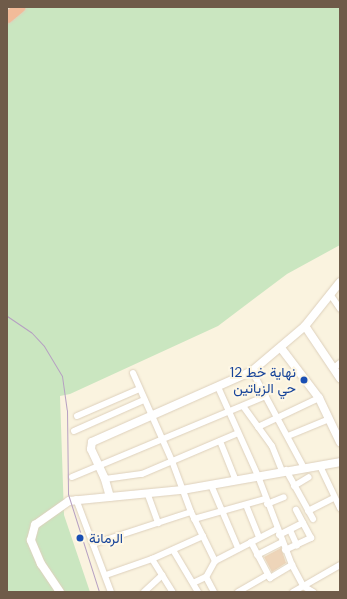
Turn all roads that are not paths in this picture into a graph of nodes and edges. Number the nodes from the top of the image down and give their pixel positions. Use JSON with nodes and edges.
{"nodes":[{"id":1,"x":19,"y":7,"type":"edge"},
{"id":2,"x":7,"y":17,"type":"edge"},
{"id":3,"x":340,"y":282,"type":"edge"},
{"id":4,"x":330,"y":294,"type":"junction"},
{"id":5,"x":340,"y":309,"type":"edge"},
{"id":6,"x":305,"y":326,"type":"junction"},
{"id":7,"x":282,"y":348,"type":"junction"},
{"id":8,"x":337,"y":366,"type":"edge"},
{"id":9,"x":252,"y":371,"type":"junction"},
{"id":10,"x":133,"y":373,"type":"dead end"},
{"id":11,"x":340,"y":378,"type":"edge"},
{"id":12,"x":218,"y":387,"type":"junction"},
{"id":13,"x":139,"y":389,"type":"junction"},
{"id":14,"x":266,"y":396,"type":"junction"},
{"id":15,"x":318,"y":398,"type":"junction"},
{"id":16,"x":144,"y":400,"type":"junction"},
{"id":17,"x":243,"y":406,"type":"junction"},
{"id":18,"x":227,"y":411,"type":"junction"},
{"id":19,"x":77,"y":416,"type":"dead end"},
{"id":20,"x":152,"y":416,"type":"junction"},
{"id":21,"x":278,"y":417,"type":"junction"},
{"id":22,"x":329,"y":419,"type":"junction"},
{"id":23,"x":258,"y":427,"type":"junction"},
{"id":24,"x":74,"y":431,"type":"dead end"},
{"id":25,"x":236,"y":434,"type":"junction"},
{"id":26,"x":288,"y":436,"type":"junction"},
{"id":27,"x":160,"y":439,"type":"junction"},
{"id":28,"x":220,"y":441,"type":"junction"},
{"id":29,"x":340,"y":442,"type":"edge"},
{"id":30,"x":172,"y":461,"type":"junction"},
{"id":31,"x":340,"y":462,"type":"edge"},
{"id":32,"x":320,"y":466,"type":"junction"},
{"id":33,"x":100,"y":467,"type":"junction"},
{"id":34,"x":304,"y":468,"type":"junction"},
{"id":35,"x":284,"y":471,"type":"junction"},
{"id":36,"x":258,"y":476,"type":"junction"},
{"id":37,"x":72,"y":477,"type":"dead end"},
{"id":38,"x":309,"y":477,"type":"dead end"},
{"id":39,"x":105,"y":479,"type":"junction"},
{"id":40,"x":236,"y":481,"type":"junction"},
{"id":41,"x":211,"y":485,"type":"junction"},
{"id":42,"x":294,"y":486,"type":"junction"},
{"id":43,"x":182,"y":490,"type":"junction"},
{"id":44,"x":148,"y":495,"type":"junction"},
{"id":45,"x":110,"y":497,"type":"junction"},
{"id":46,"x":284,"y":497,"type":"dead end"},
{"id":47,"x":76,"y":499,"type":"junction"},
{"id":48,"x":266,"y":502,"type":"junction"},
{"id":49,"x":338,"y":502,"type":"edge"},
{"id":50,"x":246,"y":505,"type":"junction"},
{"id":51,"x":221,"y":510,"type":"junction"},
{"id":52,"x":296,"y":510,"type":"dead end"},
{"id":53,"x":190,"y":512,"type":"junction"},
{"id":54,"x":309,"y":512,"type":"junction"},
{"id":55,"x":194,"y":519,"type":"junction"},
{"id":56,"x":312,"y":519,"type":"dead end"},
{"id":57,"x":302,"y":521,"type":"junction"},
{"id":58,"x":158,"y":523,"type":"junction"},
{"id":59,"x":290,"y":530,"type":"junction"},
{"id":60,"x":278,"y":532,"type":"junction"},
{"id":61,"x":204,"y":536,"type":"junction"},
{"id":62,"x":259,"y":537,"type":"junction"},
{"id":63,"x":251,"y":542,"type":"junction"},
{"id":64,"x":282,"y":542,"type":"junction"},
{"id":65,"x":93,"y":544,"type":"junction"},
{"id":66,"x":297,"y":546,"type":"junction"},
{"id":67,"x":238,"y":548,"type":"junction"},
{"id":68,"x":173,"y":550,"type":"junction"},
{"id":69,"x":286,"y":550,"type":"junction"},
{"id":70,"x":257,"y":555,"type":"junction"},
{"id":71,"x":152,"y":559,"type":"junction"},
{"id":72,"x":215,"y":561,"type":"junction"},
{"id":73,"x":292,"y":565,"type":"junction"},
{"id":74,"x":340,"y":565,"type":"edge"},
{"id":75,"x":106,"y":575,"type":"junction"},
{"id":76,"x":162,"y":575,"type":"junction"},
{"id":77,"x":268,"y":575,"type":"junction"},
{"id":78,"x":206,"y":577,"type":"junction"},
{"id":79,"x":193,"y":583,"type":"junction"},
{"id":80,"x":303,"y":586,"type":"junction"},
{"id":81,"x":146,"y":591,"type":"edge"},
{"id":82,"x":60,"y":592,"type":"edge"},
{"id":83,"x":111,"y":592,"type":"edge"},
{"id":84,"x":173,"y":592,"type":"edge"},
{"id":85,"x":198,"y":592,"type":"edge"},
{"id":86,"x":214,"y":592,"type":"edge"},
{"id":87,"x":238,"y":592,"type":"edge"},
{"id":88,"x":293,"y":592,"type":"edge"},
{"id":89,"x":313,"y":592,"type":"edge"}],
"edges":[{"from":1,"to":2,"type":"highway"},
{"from":3,"to":4,"type":"street"},
{"from":4,"to":5,"type":"street"},
{"from":4,"to":6,"type":"street"},
{"from":6,"to":7,"type":"street"},
{"from":6,"to":8,"type":"street"},
{"from":7,"to":9,"type":"street"},
{"from":7,"to":15,"type":"street"},
{"from":8,"to":11,"type":"street"},
{"from":9,"to":12,"type":"street"},
{"from":9,"to":14,"type":"street"},
{"from":10,"to":13,"type":"street"},
{"from":12,"to":18,"type":"street"},
{"from":12,"to":20,"type":"street"},
{"from":13,"to":16,"type":"street"},
{"from":13,"to":19,"type":"street"},
{"from":14,"to":17,"type":"street"},
{"from":14,"to":21,"type":"street"},
{"from":15,"to":21,"type":"street"},
{"from":15,"to":22,"type":"street"},
{"from":16,"to":20,"type":"street"},
{"from":16,"to":24,"type":"street"},
{"from":17,"to":18,"type":"street"},
{"from":17,"to":23,"type":"street"},
{"from":18,"to":25,"type":"street"},
{"from":18,"to":27,"type":"street"},
{"from":20,"to":27,"type":"street"},
{"from":20,"to":33,"type":"street"},
{"from":21,"to":23,"type":"street"},
{"from":21,"to":26,"type":"street"},
{"from":22,"to":26,"type":"street"},
{"from":22,"to":29,"type":"street"},
{"from":23,"to":35,"type":"street"},
{"from":25,"to":28,"type":"street"},
{"from":25,"to":36,"type":"street"},
{"from":26,"to":34,"type":"street"},
{"from":27,"to":30,"type":"street"},
{"from":27,"to":33,"type":"street"},
{"from":28,"to":30,"type":"street"},
{"from":28,"to":40,"type":"street"},
{"from":30,"to":39,"type":"street"},
{"from":30,"to":43,"type":"street"},
{"from":31,"to":32,"type":"street"},
{"from":32,"to":34,"type":"street"},
{"from":32,"to":49,"type":"street"},
{"from":33,"to":37,"type":"street"},
{"from":33,"to":39,"type":"street"},
{"from":34,"to":35,"type":"street"},
{"from":35,"to":36,"type":"street"},
{"from":35,"to":42,"type":"street"},
{"from":36,"to":40,"type":"street"},
{"from":36,"to":48,"type":"street"},
{"from":38,"to":42,"type":"street"},
{"from":39,"to":45,"type":"street"},
{"from":40,"to":41,"type":"street"},
{"from":41,"to":43,"type":"street"},
{"from":41,"to":51,"type":"street"},
{"from":42,"to":54,"type":"street"},
{"from":43,"to":44,"type":"street"},
{"from":43,"to":53,"type":"street"},
{"from":44,"to":45,"type":"street"},
{"from":44,"to":58,"type":"street"},
{"from":45,"to":47,"type":"street"},
{"from":46,"to":48,"type":"street"},
{"from":47,"to":65,"type":"street"},
{"from":47,"to":82,"type":"street"},
{"from":48,"to":50,"type":"street"},
{"from":48,"to":60,"type":"street"},
{"from":49,"to":54,"type":"street"},
{"from":50,"to":51,"type":"street"},
{"from":50,"to":62,"type":"street"},
{"from":51,"to":55,"type":"street"},
{"from":51,"to":67,"type":"street"},
{"from":52,"to":57,"type":"street"},
{"from":53,"to":55,"type":"street"},
{"from":53,"to":58,"type":"street"},
{"from":54,"to":56,"type":"street"},
{"from":54,"to":57,"type":"street"},
{"from":55,"to":61,"type":"street"},
{"from":57,"to":59,"type":"street"},
{"from":57,"to":66,"type":"street"},
{"from":58,"to":65,"type":"street"},
{"from":59,"to":60,"type":"street"},
{"from":59,"to":66,"type":"street"},
{"from":60,"to":62,"type":"street"},
{"from":60,"to":64,"type":"street"},
{"from":61,"to":68,"type":"street"},
{"from":61,"to":72,"type":"street"},
{"from":62,"to":63,"type":"street"},
{"from":63,"to":67,"type":"street"},
{"from":63,"to":70,"type":"street"},
{"from":64,"to":69,"type":"street"},
{"from":64,"to":70,"type":"street"},
{"from":65,"to":75,"type":"street"},
{"from":66,"to":69,"type":"street"},
{"from":67,"to":72,"type":"street"},
{"from":68,"to":71,"type":"street"},
{"from":68,"to":79,"type":"street"},
{"from":69,"to":73,"type":"street"},
{"from":70,"to":77,"type":"street"},
{"from":71,"to":75,"type":"street"},
{"from":71,"to":76,"type":"street"},
{"from":72,"to":78,"type":"street"},
{"from":73,"to":77,"type":"street"},
{"from":73,"to":80,"type":"street"},
{"from":74,"to":80,"type":"street"},
{"from":75,"to":83,"type":"street"},
{"from":76,"to":81,"type":"street"},
{"from":76,"to":84,"type":"street"},
{"from":77,"to":87,"type":"street"},
{"from":78,"to":79,"type":"street"},
{"from":78,"to":86,"type":"street"},
{"from":79,"to":85,"type":"street"},
{"from":80,"to":88,"type":"street"},
{"from":80,"to":89,"type":"street"}]}
